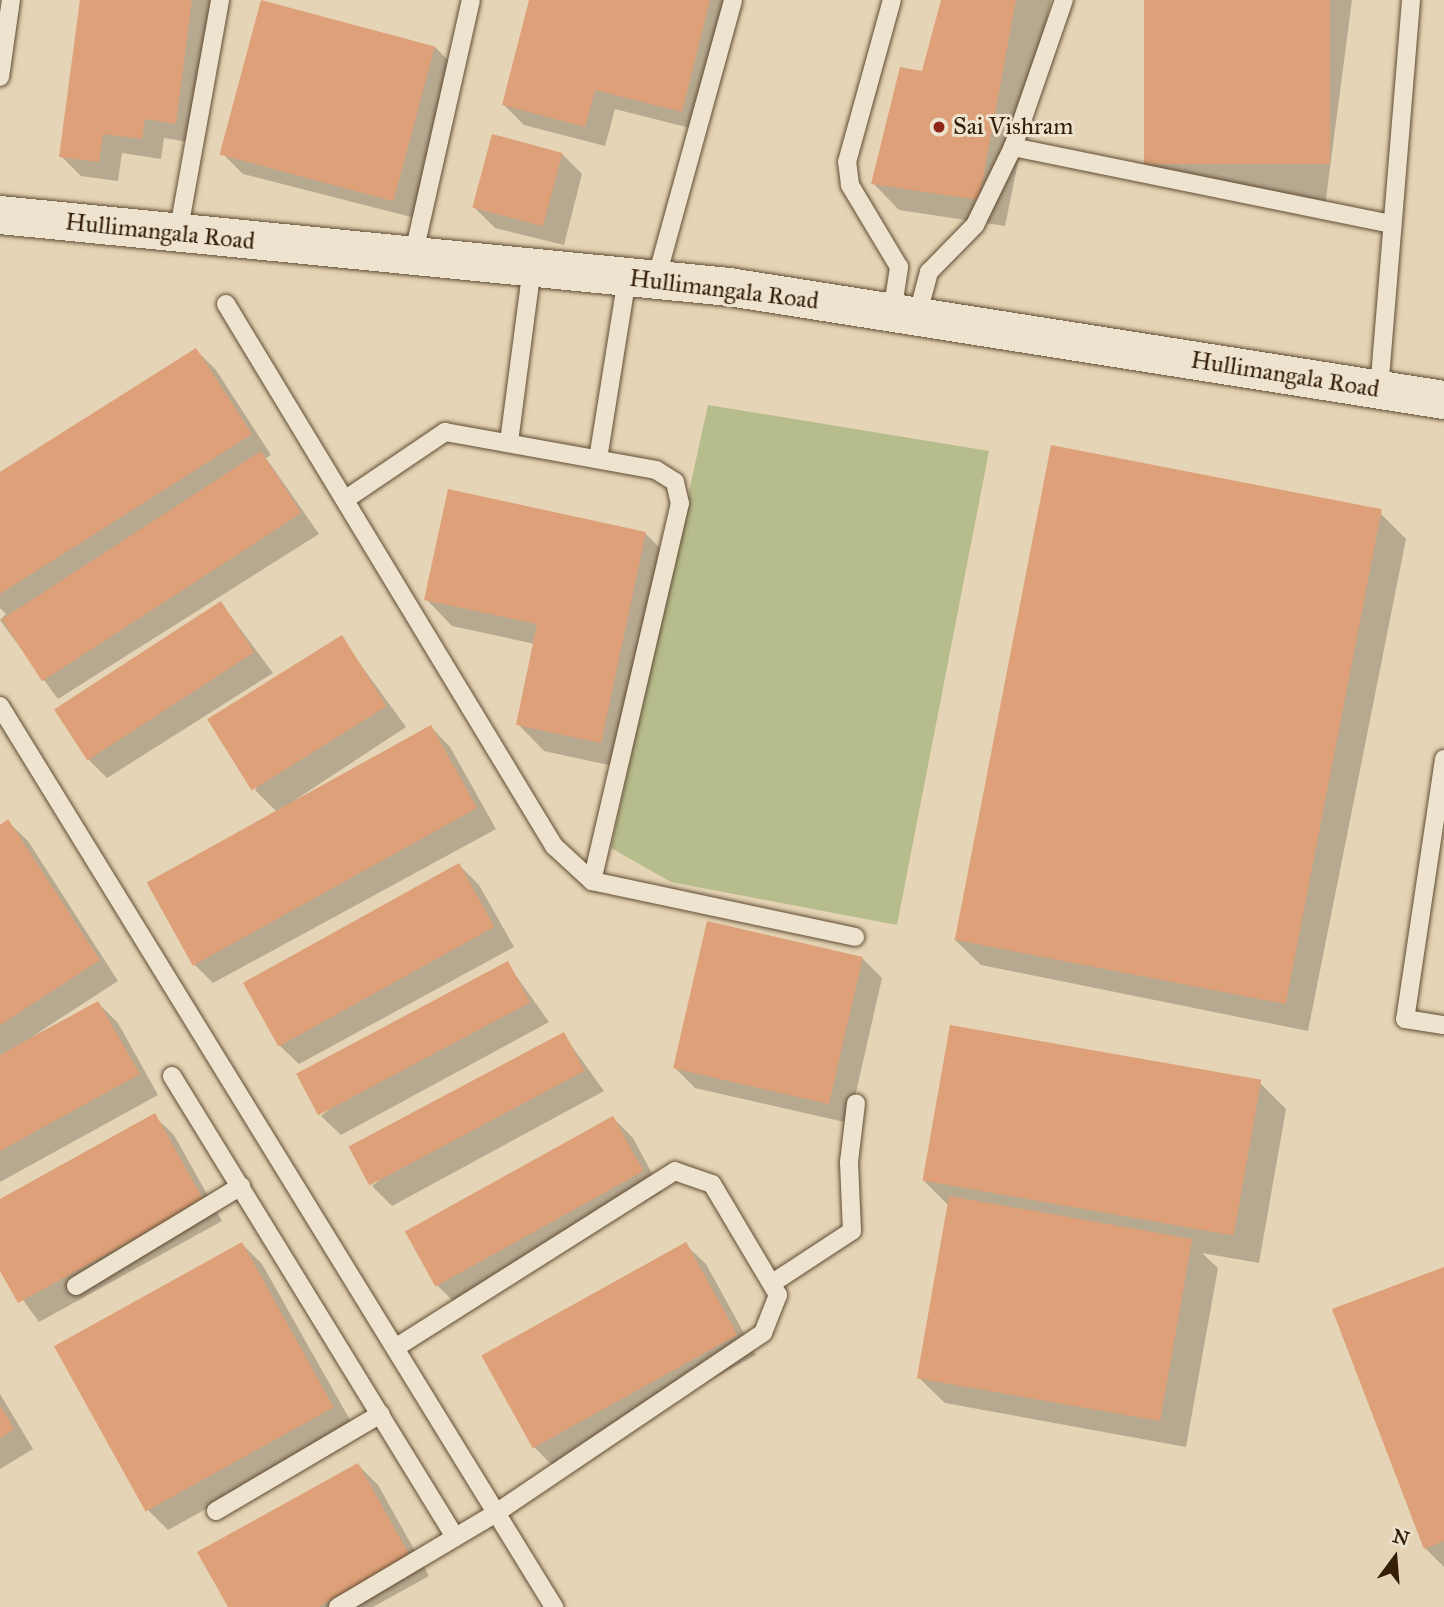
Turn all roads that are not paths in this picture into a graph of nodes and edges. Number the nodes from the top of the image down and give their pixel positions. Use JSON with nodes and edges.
{"nodes":[{"id":1,"x":11,"y":0,"type":"edge"},
{"id":2,"x":220,"y":0,"type":"edge"},
{"id":3,"x":471,"y":0,"type":"edge"},
{"id":4,"x":733,"y":0,"type":"edge"},
{"id":5,"x":892,"y":0,"type":"edge"},
{"id":6,"x":1064,"y":0,"type":"edge"},
{"id":7,"x":1411,"y":0,"type":"edge"},
{"id":8,"x":0,"y":78,"type":"edge"},
{"id":9,"x":1013,"y":148,"type":"junction"},
{"id":10,"x":0,"y":215,"type":"edge"},
{"id":11,"x":1392,"y":224,"type":"junction"},
{"id":12,"x":178,"y":234,"type":"junction"},
{"id":13,"x":413,"y":257,"type":"junction"},
{"id":14,"x":899,"y":267,"type":"junction"},
{"id":15,"x":532,"y":268,"type":"junction"},
{"id":16,"x":929,"y":272,"type":"junction"},
{"id":17,"x":641,"y":279,"type":"junction"},
{"id":18,"x":226,"y":304,"type":"dead end"},
{"id":19,"x":904,"y":315,"type":"junction"},
{"id":20,"x":1379,"y":390,"type":"junction"},
{"id":21,"x":1444,"y":400,"type":"edge"},
{"id":22,"x":509,"y":442,"type":"junction"},
{"id":23,"x":598,"y":459,"type":"junction"},
{"id":24,"x":345,"y":499,"type":"junction"},
{"id":25,"x":0,"y":706,"type":"edge"},
{"id":26,"x":1444,"y":759,"type":"edge"},
{"id":27,"x":592,"y":881,"type":"junction"},
{"id":28,"x":855,"y":937,"type":"dead end"},
{"id":29,"x":1444,"y":1025,"type":"edge"},
{"id":30,"x":172,"y":1076,"type":"dead end"},
{"id":31,"x":856,"y":1103,"type":"dead end"},
{"id":32,"x":241,"y":1186,"type":"junction"},
{"id":33,"x":774,"y":1282,"type":"junction"},
{"id":34,"x":76,"y":1286,"type":"dead end"},
{"id":35,"x":395,"y":1348,"type":"junction"},
{"id":36,"x":381,"y":1414,"type":"junction"},
{"id":37,"x":216,"y":1511,"type":"dead end"},
{"id":38,"x":496,"y":1513,"type":"junction"},
{"id":39,"x":455,"y":1536,"type":"junction"},
{"id":40,"x":338,"y":1607,"type":"edge"},
{"id":41,"x":554,"y":1607,"type":"edge"}],
"edges":[{"from":1,"to":8,"type":"lane"},
{"from":2,"to":12,"type":"lane"},
{"from":3,"to":13,"type":"lane"},
{"from":4,"to":17,"type":"lane"},
{"from":5,"to":14,"type":"lane"},
{"from":6,"to":9,"type":"lane"},
{"from":7,"to":11,"type":"lane"},
{"from":9,"to":11,"type":"lane"},
{"from":9,"to":16,"type":"lane"},
{"from":10,"to":12,"type":"street","name":"Hullimangala Road"},
{"from":11,"to":20,"type":"lane"},
{"from":12,"to":13,"type":"street","name":"Hullimangala Road"},
{"from":13,"to":15,"type":"street","name":"Hullimangala Road"},
{"from":14,"to":16,"type":"lane"},
{"from":14,"to":19,"type":"lane"},
{"from":15,"to":17,"type":"street","name":"Hullimangala Road"},
{"from":15,"to":22,"type":"lane"},
{"from":16,"to":19,"type":"lane"},
{"from":17,"to":19,"type":"street","name":"Hullimangala Road"},
{"from":17,"to":23,"type":"lane"},
{"from":18,"to":24,"type":"lane"},
{"from":19,"to":20,"type":"street","name":"Hullimangala Road"},
{"from":20,"to":21,"type":"street","name":"Hullimangala Road"},
{"from":22,"to":23,"type":"lane"},
{"from":22,"to":24,"type":"lane"},
{"from":23,"to":27,"type":"lane"},
{"from":24,"to":27,"type":"lane"},
{"from":25,"to":35,"type":"lane"},
{"from":26,"to":29,"type":"lane"},
{"from":27,"to":28,"type":"lane"},
{"from":30,"to":32,"type":"lane"},
{"from":31,"to":33,"type":"lane"},
{"from":32,"to":34,"type":"lane"},
{"from":32,"to":36,"type":"lane"},
{"from":33,"to":35,"type":"lane"},
{"from":33,"to":38,"type":"lane"},
{"from":35,"to":38,"type":"lane"},
{"from":36,"to":37,"type":"lane"},
{"from":36,"to":39,"type":"lane"},
{"from":38,"to":39,"type":"lane"},
{"from":38,"to":41,"type":"lane"},
{"from":39,"to":40,"type":"lane"}]}
